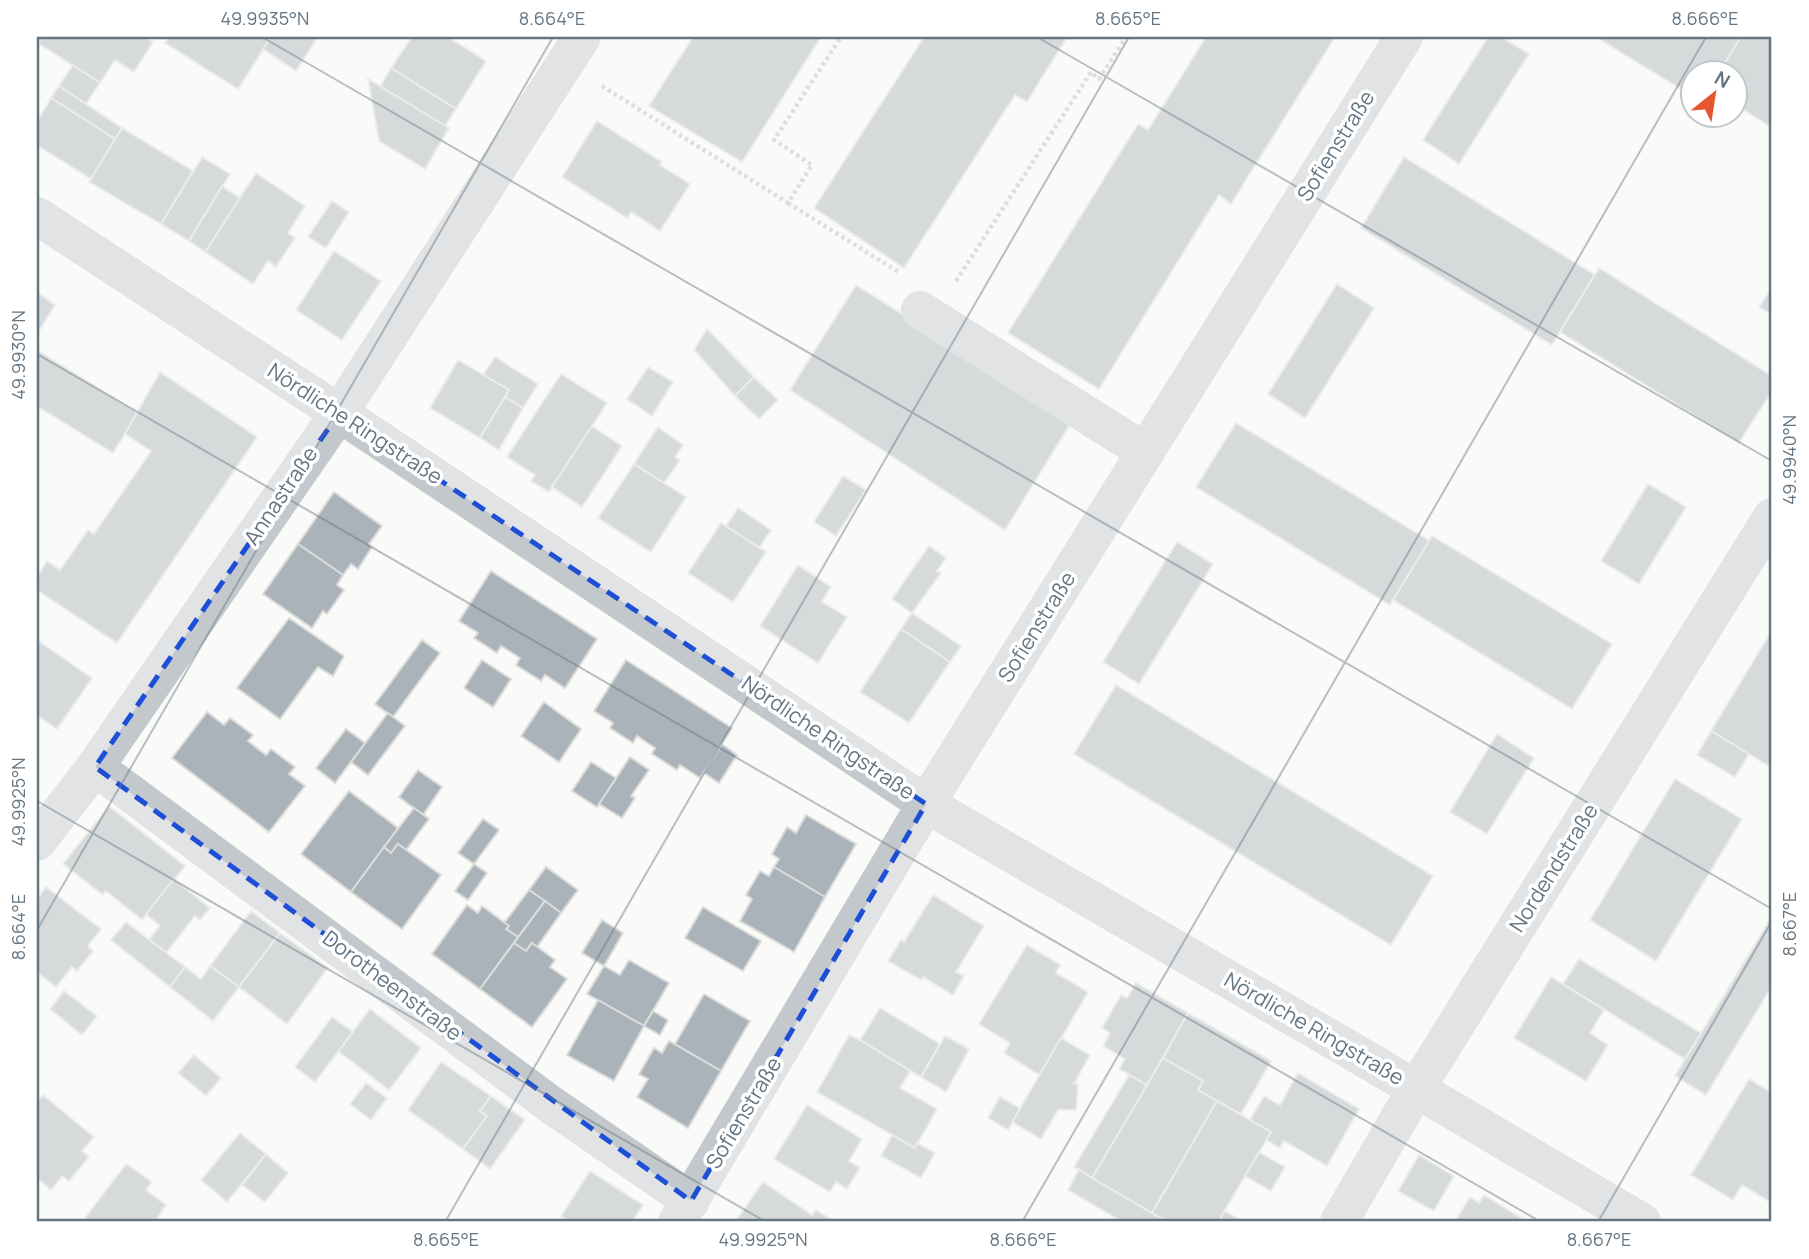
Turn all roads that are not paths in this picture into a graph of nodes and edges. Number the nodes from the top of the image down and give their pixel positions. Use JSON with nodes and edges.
{"nodes":[{"id":1,"x":1404,"y":37,"type":"edge"},
{"id":2,"x":574,"y":50,"type":"edge"},
{"id":3,"x":37,"y":216,"type":"edge"},
{"id":4,"x":920,"y":310,"type":"dead end"},
{"id":5,"x":339,"y":413,"type":"junction"},
{"id":6,"x":1146,"y":452,"type":"junction"},
{"id":7,"x":1772,"y":517,"type":"edge"},
{"id":8,"x":95,"y":767,"type":"junction"},
{"id":9,"x":926,"y":804,"type":"junction"},
{"id":10,"x":37,"y":842,"type":"edge"},
{"id":11,"x":1416,"y":1089,"type":"junction"},
{"id":12,"x":684,"y":1212,"type":"edge"},
{"id":13,"x":1339,"y":1222,"type":"edge"},
{"id":14,"x":1642,"y":1222,"type":"edge"}],
"edges":[{"from":1,"to":6,"type":"street","name":"Sofienstraße"},
{"from":2,"to":5,"type":"street","name":"Annastraße"},
{"from":3,"to":5,"type":"street","name":"Nördliche Ringstraße"},
{"from":4,"to":6,"type":"street"},
{"from":5,"to":8,"type":"street","name":"Annastraße"},
{"from":5,"to":9,"type":"street","name":"Nördliche Ringstraße"},
{"from":6,"to":9,"type":"street","name":"Sofienstraße"},
{"from":7,"to":11,"type":"street","name":"Nordendstraße"},
{"from":8,"to":10,"type":"street","name":"Annastraße"},
{"from":8,"to":12,"type":"street","name":"Dorotheenstraße"},
{"from":9,"to":11,"type":"street","name":"Nördliche Ringstraße"},
{"from":9,"to":12,"type":"street","name":"Sofienstraße"},
{"from":11,"to":13,"type":"street","name":"Nordendstraße"},
{"from":11,"to":14,"type":"street","name":"Nördliche Ringstraße"}]}
